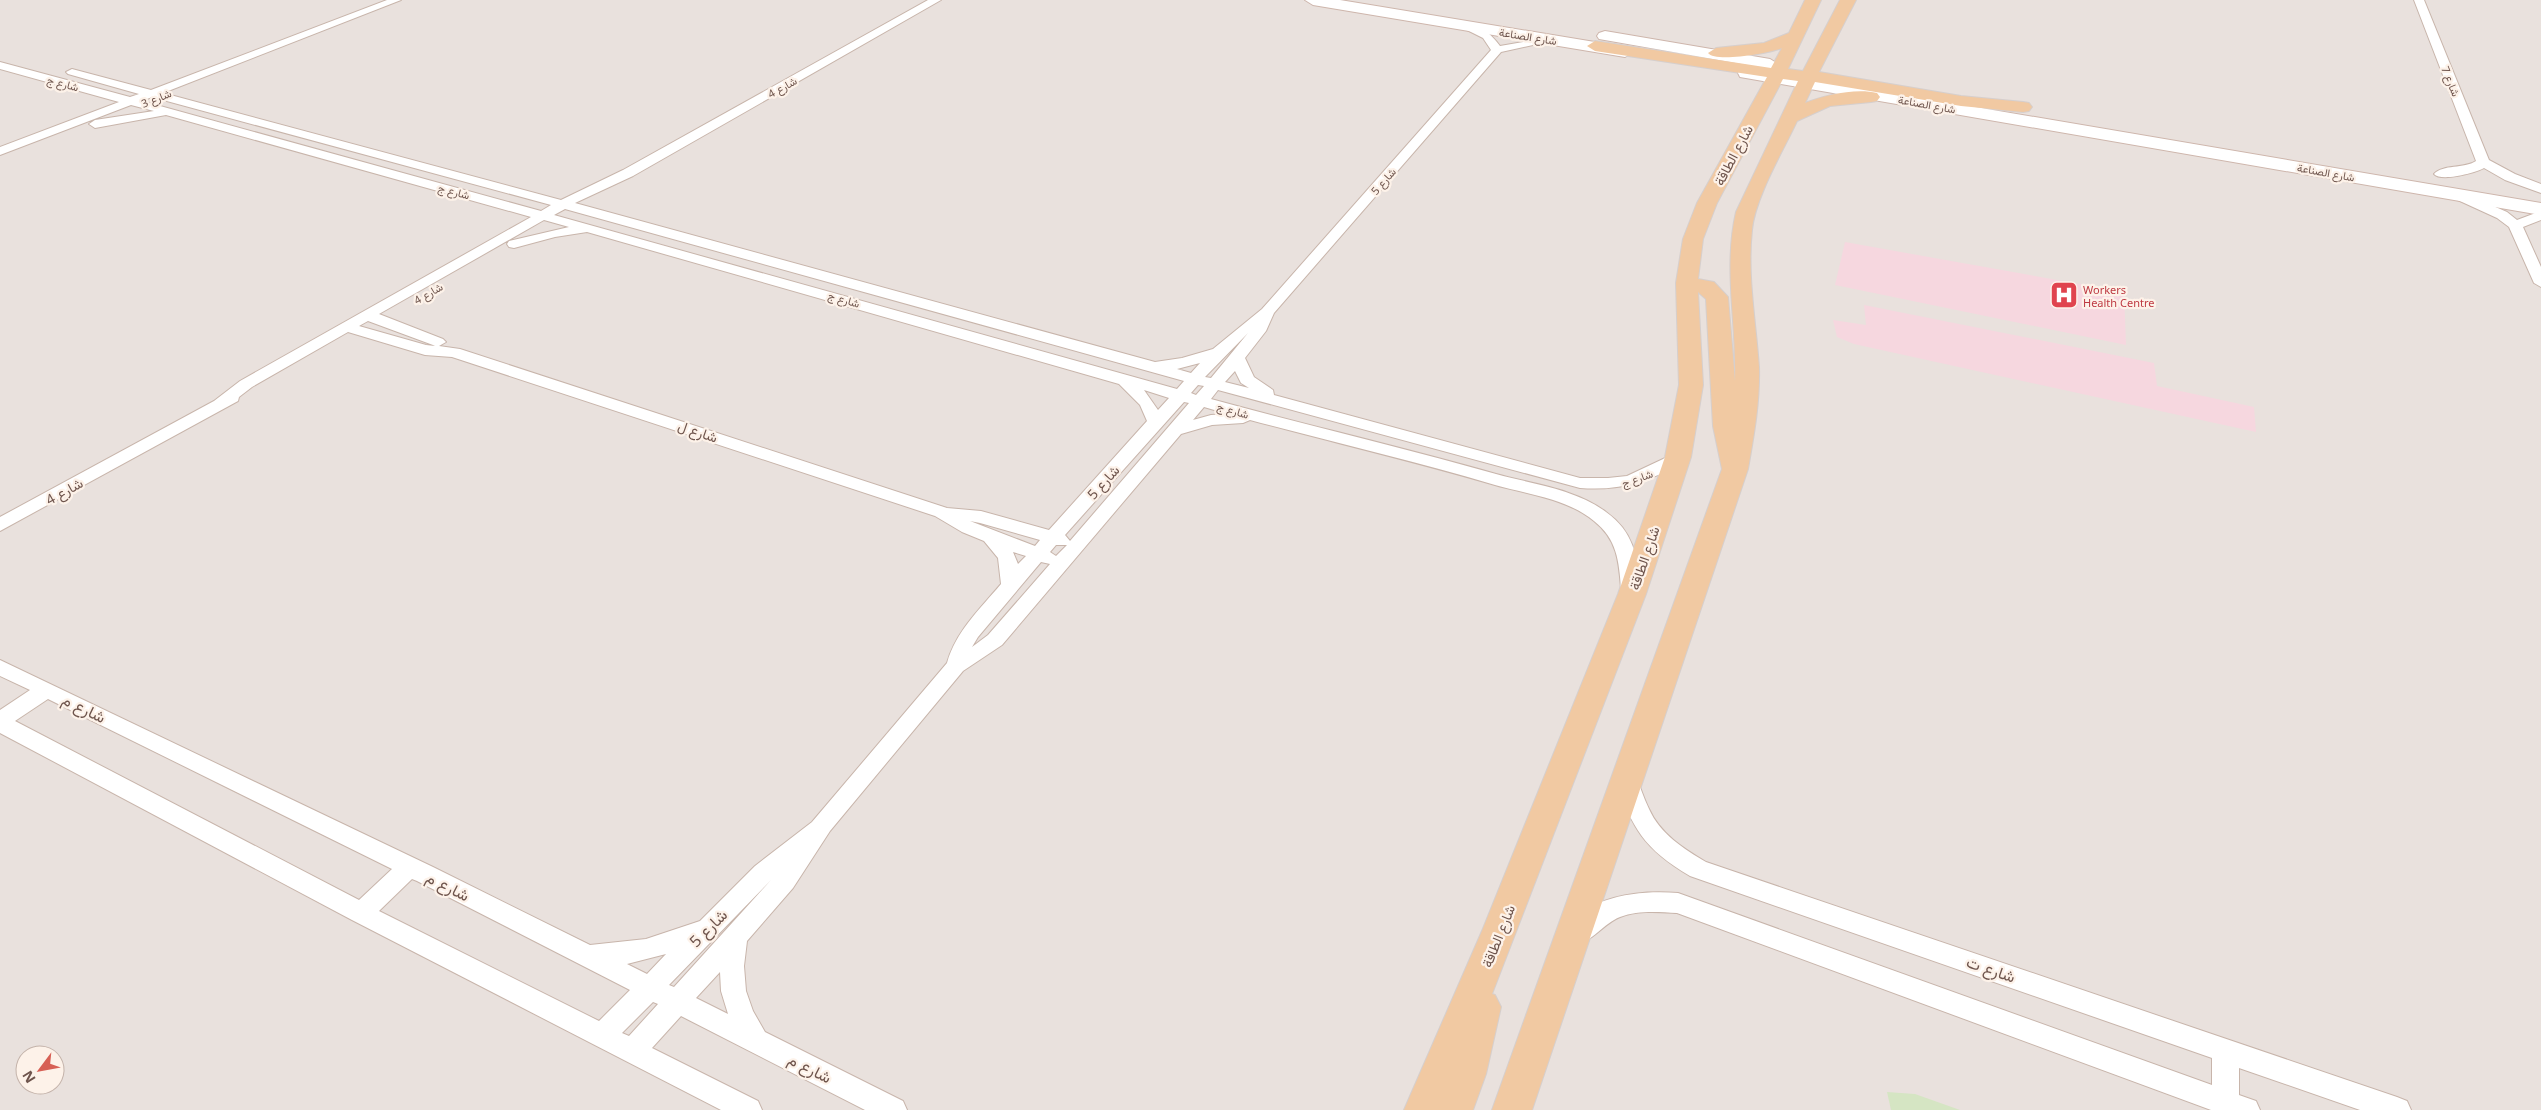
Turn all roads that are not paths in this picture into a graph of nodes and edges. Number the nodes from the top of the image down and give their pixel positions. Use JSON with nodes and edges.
{"nodes":[{"id":1,"x":396,"y":0,"type":"edge"},
{"id":2,"x":936,"y":0,"type":"edge"},
{"id":3,"x":1313,"y":0,"type":"edge"},
{"id":4,"x":1385,"y":0,"type":"edge"},
{"id":5,"x":1813,"y":0,"type":"edge"},
{"id":6,"x":1848,"y":0,"type":"edge"},
{"id":7,"x":2419,"y":0,"type":"edge"},
{"id":8,"x":1805,"y":15,"type":"junction"},
{"id":9,"x":1465,"y":25,"type":"junction"},
{"id":10,"x":310,"y":33,"type":"junction"},
{"id":11,"x":1794,"y":36,"type":"junction"},
{"id":12,"x":1547,"y":39,"type":"junction"},
{"id":13,"x":1595,"y":46,"type":"junction"},
{"id":14,"x":1497,"y":50,"type":"junction"},
{"id":15,"x":0,"y":52,"type":"edge"},
{"id":16,"x":1834,"y":55,"type":"junction"},
{"id":17,"x":1702,"y":59,"type":"junction"},
{"id":18,"x":0,"y":65,"type":"edge"},
{"id":19,"x":1793,"y":75,"type":"junction"},
{"id":20,"x":195,"y":76,"type":"junction"},
{"id":21,"x":208,"y":77,"type":"junction"},
{"id":22,"x":119,"y":84,"type":"junction"},
{"id":23,"x":1890,"y":90,"type":"junction"},
{"id":24,"x":94,"y":91,"type":"junction"},
{"id":25,"x":156,"y":94,"type":"junction"},
{"id":26,"x":135,"y":103,"type":"junction"},
{"id":27,"x":198,"y":106,"type":"junction"},
{"id":28,"x":2023,"y":107,"type":"junction"},
{"id":29,"x":1756,"y":111,"type":"junction"},
{"id":30,"x":171,"y":113,"type":"junction"},
{"id":31,"x":1789,"y":118,"type":"junction"},
{"id":32,"x":79,"y":124,"type":"junction"},
{"id":33,"x":0,"y":151,"type":"edge"},
{"id":34,"x":1772,"y":154,"type":"junction"},
{"id":35,"x":0,"y":159,"type":"edge"},
{"id":36,"x":2483,"y":162,"type":"junction"},
{"id":37,"x":628,"y":173,"type":"junction"},
{"id":38,"x":2440,"y":174,"type":"junction"},
{"id":39,"x":2541,"y":190,"type":"edge"},
{"id":40,"x":588,"y":191,"type":"junction"},
{"id":41,"x":604,"y":192,"type":"junction"},
{"id":42,"x":2454,"y":193,"type":"junction"},
{"id":43,"x":539,"y":197,"type":"junction"},
{"id":44,"x":2541,"y":198,"type":"edge"},
{"id":45,"x":570,"y":206,"type":"junction"},
{"id":46,"x":513,"y":207,"type":"junction"},
{"id":47,"x":2541,"y":209,"type":"edge"},
{"id":48,"x":2541,"y":215,"type":"edge"},
{"id":49,"x":550,"y":218,"type":"junction"},
{"id":50,"x":613,"y":220,"type":"junction"},
{"id":51,"x":2515,"y":225,"type":"junction"},
{"id":52,"x":590,"y":230,"type":"junction"},
{"id":53,"x":509,"y":241,"type":"junction"},
{"id":54,"x":830,"y":276,"type":"junction"},
{"id":55,"x":1688,"y":283,"type":"junction"},
{"id":56,"x":2541,"y":283,"type":"edge"},
{"id":57,"x":811,"y":290,"type":"junction"},
{"id":58,"x":1267,"y":312,"type":"junction"},
{"id":59,"x":374,"y":318,"type":"junction"},
{"id":60,"x":994,"y":323,"type":"junction"},
{"id":61,"x":353,"y":330,"type":"junction"},
{"id":62,"x":976,"y":338,"type":"junction"},
{"id":63,"x":454,"y":352,"type":"junction"},
{"id":64,"x":1216,"y":353,"type":"junction"},
{"id":65,"x":1237,"y":358,"type":"junction"},
{"id":66,"x":1149,"y":366,"type":"junction"},
{"id":67,"x":1194,"y":379,"type":"junction"},
{"id":68,"x":1124,"y":380,"type":"junction"},
{"id":69,"x":1214,"y":384,"type":"junction"},
{"id":70,"x":1181,"y":395,"type":"junction"},
{"id":71,"x":1200,"y":400,"type":"junction"},
{"id":72,"x":1283,"y":402,"type":"junction"},
{"id":73,"x":1258,"y":417,"type":"junction"},
{"id":74,"x":1156,"y":422,"type":"junction"},
{"id":75,"x":1174,"y":431,"type":"junction"},
{"id":76,"x":1422,"y":439,"type":"junction"},
{"id":77,"x":1414,"y":456,"type":"junction"},
{"id":78,"x":1678,"y":457,"type":"junction"},
{"id":79,"x":1735,"y":469,"type":"junction"},
{"id":80,"x":1084,"y":503,"type":"junction"},
{"id":81,"x":941,"y":512,"type":"junction"},
{"id":82,"x":4,"y":525,"type":"edge"},
{"id":83,"x":1015,"y":526,"type":"junction"},
{"id":84,"x":990,"y":536,"type":"junction"},
{"id":85,"x":1051,"y":537,"type":"junction"},
{"id":86,"x":1076,"y":545,"type":"junction"},
{"id":87,"x":1037,"y":553,"type":"junction"},
{"id":88,"x":1060,"y":563,"type":"junction"},
{"id":89,"x":1011,"y":586,"type":"junction"},
{"id":90,"x":1632,"y":594,"type":"junction"},
{"id":91,"x":956,"y":666,"type":"junction"},
{"id":92,"x":0,"y":667,"type":"edge"},
{"id":93,"x":46,"y":690,"type":"junction"},
{"id":94,"x":0,"y":722,"type":"edge"},
{"id":95,"x":1626,"y":778,"type":"junction"},
{"id":96,"x":822,"y":825,"type":"junction"},
{"id":97,"x":409,"y":867,"type":"junction"},
{"id":98,"x":360,"y":913,"type":"junction"},
{"id":99,"x":711,"y":925,"type":"junction"},
{"id":100,"x":1500,"y":930,"type":"junction"},
{"id":101,"x":735,"y":938,"type":"junction"},
{"id":102,"x":1572,"y":939,"type":"junction"},
{"id":103,"x":585,"y":956,"type":"junction"},
{"id":104,"x":651,"y":986,"type":"junction"},
{"id":105,"x":680,"y":1000,"type":"junction"},
{"id":106,"x":601,"y":1037,"type":"junction"},
{"id":107,"x":756,"y":1040,"type":"junction"},
{"id":108,"x":2224,"y":1049,"type":"junction"},
{"id":109,"x":632,"y":1052,"type":"junction"},
{"id":110,"x":2236,"y":1106,"type":"edge"},
{"id":111,"x":748,"y":1110,"type":"edge"},
{"id":112,"x":893,"y":1110,"type":"edge"},
{"id":113,"x":1424,"y":1110,"type":"edge"},
{"id":114,"x":1453,"y":1110,"type":"edge"},
{"id":115,"x":1512,"y":1110,"type":"edge"},
{"id":116,"x":2397,"y":1110,"type":"edge"}],
"edges":[{"from":1,"to":10,"type":"street","name":"شارع 3"},
{"from":2,"to":37,"type":"street","name":"شارع 4"},
{"from":3,"to":9,"type":"street","name":"شارع الصناعة"},
{"from":4,"to":17,"type":"street","name":"شارع الصناعة"},
{"from":5,"to":8,"type":"main road","name":"شارع الطاقة"},
{"from":6,"to":16,"type":"main road","name":"شارع الطاقة"},
{"from":7,"to":36,"type":"street","name":"شارع 7"},
{"from":8,"to":11,"type":"main road","name":"شارع الطاقة"},
{"from":8,"to":19,"type":"main road"},
{"from":9,"to":12,"type":"street","name":"شارع الصناعة"},
{"from":9,"to":14,"type":"street"},
{"from":10,"to":20,"type":"street","name":"شارع 3"},
{"from":10,"to":21,"type":"street","name":"شارع 3"},
{"from":11,"to":17,"type":"main road"},
{"from":11,"to":19,"type":"main road","name":"شارع الطاقة"},
{"from":12,"to":13,"type":"street","name":"شارع الصناعة"},
{"from":12,"to":14,"type":"street"},
{"from":13,"to":17,"type":"street","name":"شارع الصناعة"},
{"from":13,"to":19,"type":"main road"},
{"from":14,"to":58,"type":"street","name":"شارع 5"},
{"from":15,"to":22,"type":"street","name":"شارع ج"},
{"from":16,"to":19,"type":"main road","name":"شارع الطاقة"},
{"from":16,"to":23,"type":"main road"},
{"from":17,"to":19,"type":"street","name":"شارع الصناعة"},
{"from":17,"to":29,"type":"main road"},
{"from":18,"to":24,"type":"street","name":"شارع ج"},
{"from":19,"to":23,"type":"street","name":"شارع الصناعة"},
{"from":19,"to":28,"type":"main road"},
{"from":19,"to":29,"type":"main road","name":"شارع الطاقة"},
{"from":19,"to":31,"type":"main road","name":"شارع الطاقة"},
{"from":19,"to":34,"type":"main road"},
{"from":20,"to":22,"type":"street"},
{"from":20,"to":25,"type":"street","name":"شارع 3"},
{"from":21,"to":25,"type":"street","name":"شارع 3"},
{"from":21,"to":27,"type":"street"},
{"from":22,"to":25,"type":"street","name":"شارع ج"},
{"from":23,"to":28,"type":"street","name":"شارع الصناعة"},
{"from":23,"to":31,"type":"main road"},
{"from":23,"to":42,"type":"street","name":"شارع الصناعة"},
{"from":24,"to":26,"type":"street","name":"شارع ج"},
{"from":24,"to":32,"type":"street"},
{"from":25,"to":26,"type":"street","name":"شارع 3"},
{"from":25,"to":27,"type":"street","name":"شارع ج"},
{"from":26,"to":30,"type":"street","name":"شارع ج"},
{"from":26,"to":32,"type":"street","name":"شارع 3"},
{"from":27,"to":43,"type":"street","name":"شارع ج"},
{"from":28,"to":38,"type":"street","name":"شارع الصناعة"},
{"from":29,"to":55,"type":"main road","name":"شارع الطاقة"},
{"from":30,"to":32,"type":"street"},
{"from":30,"to":46,"type":"street","name":"شارع ج"},
{"from":31,"to":34,"type":"main road","name":"شارع الطاقة"},
{"from":32,"to":33,"type":"street","name":"شارع 3"},
{"from":32,"to":35,"type":"street","name":"شارع 3"},
{"from":34,"to":79,"type":"main road","name":"شارع الطاقة"},
{"from":36,"to":38,"type":"street"},
{"from":36,"to":39,"type":"street"},
{"from":37,"to":40,"type":"street","name":"شارع 4"},
{"from":37,"to":41,"type":"street","name":"شارع 4"},
{"from":38,"to":39,"type":"street","name":"شارع الصناعة"},
{"from":40,"to":43,"type":"street"},
{"from":40,"to":45,"type":"street","name":"شارع 4"},
{"from":41,"to":45,"type":"street","name":"شارع 4"},
{"from":41,"to":50,"type":"street"},
{"from":42,"to":44,"type":"street"},
{"from":42,"to":47,"type":"street","name":"شارع الصناعة"},
{"from":42,"to":51,"type":"street"},
{"from":43,"to":45,"type":"street","name":"شارع ج"},
{"from":45,"to":49,"type":"street","name":"شارع 4"},
{"from":45,"to":50,"type":"street","name":"شارع ج"},
{"from":46,"to":49,"type":"street","name":"شارع ج"},
{"from":46,"to":53,"type":"street"},
{"from":48,"to":51,"type":"street"},
{"from":49,"to":52,"type":"street","name":"شارع ج"},
{"from":49,"to":53,"type":"street","name":"شارع 4"},
{"from":50,"to":54,"type":"street","name":"شارع ج"},
{"from":51,"to":56,"type":"street"},
{"from":52,"to":53,"type":"street"},
{"from":52,"to":57,"type":"street","name":"شارع ج"},
{"from":53,"to":59,"type":"street","name":"شارع 4"},
{"from":54,"to":57,"type":"street"},
{"from":54,"to":60,"type":"street","name":"شارع ج"},
{"from":55,"to":78,"type":"main road","name":"شارع الطاقة"},
{"from":55,"to":79,"type":"main road"},
{"from":57,"to":62,"type":"street","name":"شارع ج"},
{"from":58,"to":64,"type":"street","name":"شارع 5"},
{"from":58,"to":65,"type":"street","name":"شارع 5"},
{"from":59,"to":61,"type":"street","name":"شارع 4"},
{"from":59,"to":63,"type":"street","name":"شارع ل"},
{"from":60,"to":62,"type":"street"},
{"from":60,"to":66,"type":"street","name":"شارع ج"},
{"from":61,"to":63,"type":"street","name":"شارع ل"},
{"from":61,"to":82,"type":"street","name":"شارع 4"},
{"from":62,"to":68,"type":"street","name":"شارع ج"},
{"from":63,"to":81,"type":"street","name":"شارع ل"},
{"from":64,"to":66,"type":"street"},
{"from":64,"to":67,"type":"street","name":"شارع 5"},
{"from":65,"to":69,"type":"street","name":"شارع 5"},
{"from":65,"to":72,"type":"street"},
{"from":66,"to":67,"type":"street","name":"شارع ج"},
{"from":67,"to":69,"type":"street","name":"شارع ج"},
{"from":67,"to":70,"type":"street","name":"شارع 5"},
{"from":68,"to":70,"type":"street","name":"شارع ج"},
{"from":68,"to":74,"type":"street"},
{"from":69,"to":71,"type":"street","name":"شارع 5"},
{"from":69,"to":72,"type":"street","name":"شارع ج"},
{"from":70,"to":71,"type":"street","name":"شارع ج"},
{"from":70,"to":74,"type":"street","name":"شارع 5"},
{"from":71,"to":73,"type":"street","name":"شارع ج"},
{"from":71,"to":75,"type":"street","name":"شارع 5"},
{"from":72,"to":76,"type":"street","name":"شارع ج"},
{"from":73,"to":75,"type":"street"},
{"from":73,"to":77,"type":"street","name":"شارع ج"},
{"from":74,"to":80,"type":"street","name":"شارع 5"},
{"from":75,"to":86,"type":"street","name":"شارع 5"},
{"from":76,"to":77,"type":"street"},
{"from":76,"to":78,"type":"street","name":"شارع ج"},
{"from":77,"to":90,"type":"street","name":"شارع ج"},
{"from":78,"to":90,"type":"main road","name":"شارع الطاقة"},
{"from":79,"to":95,"type":"main road","name":"شارع الطاقة"},
{"from":80,"to":83,"type":"street"},
{"from":80,"to":85,"type":"street","name":"شارع 5"},
{"from":81,"to":83,"type":"street","name":"شارع ل"},
{"from":81,"to":84,"type":"street","name":"شارع ل"},
{"from":83,"to":85,"type":"street","name":"شارع ل"},
{"from":84,"to":87,"type":"street","name":"شارع ل"},
{"from":84,"to":89,"type":"street"},
{"from":85,"to":86,"type":"street","name":"شارع ل"},
{"from":85,"to":87,"type":"street","name":"شارع 5"},
{"from":86,"to":88,"type":"street","name":"شارع 5"},
{"from":87,"to":88,"type":"street","name":"شارع ل"},
{"from":87,"to":89,"type":"street","name":"شارع 5"},
{"from":88,"to":91,"type":"street","name":"شارع 5"},
{"from":89,"to":91,"type":"street","name":"شارع 5"},
{"from":90,"to":100,"type":"main road","name":"شارع الطاقة"},
{"from":91,"to":96,"type":"street","name":"شارع 5"},
{"from":92,"to":93,"type":"street","name":"شارع م"},
{"from":93,"to":94,"type":"street"},
{"from":93,"to":97,"type":"street","name":"شارع م"},
{"from":94,"to":98,"type":"street"},
{"from":95,"to":102,"type":"main road","name":"شارع الطاقة"},
{"from":95,"to":108,"type":"street","name":"شارع ت"},
{"from":96,"to":99,"type":"street","name":"شارع 5"},
{"from":96,"to":101,"type":"street","name":"شارع 5"},
{"from":97,"to":98,"type":"street"},
{"from":97,"to":103,"type":"street","name":"شارع م"},
{"from":98,"to":106,"type":"street"},
{"from":99,"to":103,"type":"street"},
{"from":99,"to":104,"type":"street","name":"شارع 5"},
{"from":100,"to":113,"type":"main road","name":"شارع الطاقة"},
{"from":100,"to":114,"type":"main road"},
{"from":101,"to":105,"type":"street","name":"شارع 5"},
{"from":101,"to":107,"type":"street"},
{"from":102,"to":110,"type":"street"},
{"from":102,"to":115,"type":"main road","name":"شارع الطاقة"},
{"from":103,"to":104,"type":"street","name":"شارع م"},
{"from":104,"to":105,"type":"street","name":"شارع م"},
{"from":104,"to":106,"type":"street","name":"شارع 5"},
{"from":105,"to":107,"type":"street","name":"شارع م"},
{"from":105,"to":109,"type":"street","name":"شارع 5"},
{"from":106,"to":109,"type":"street"},
{"from":107,"to":112,"type":"street","name":"شارع م"},
{"from":108,"to":110,"type":"street"},
{"from":108,"to":116,"type":"street","name":"شارع ت"},
{"from":109,"to":111,"type":"street"}]}
